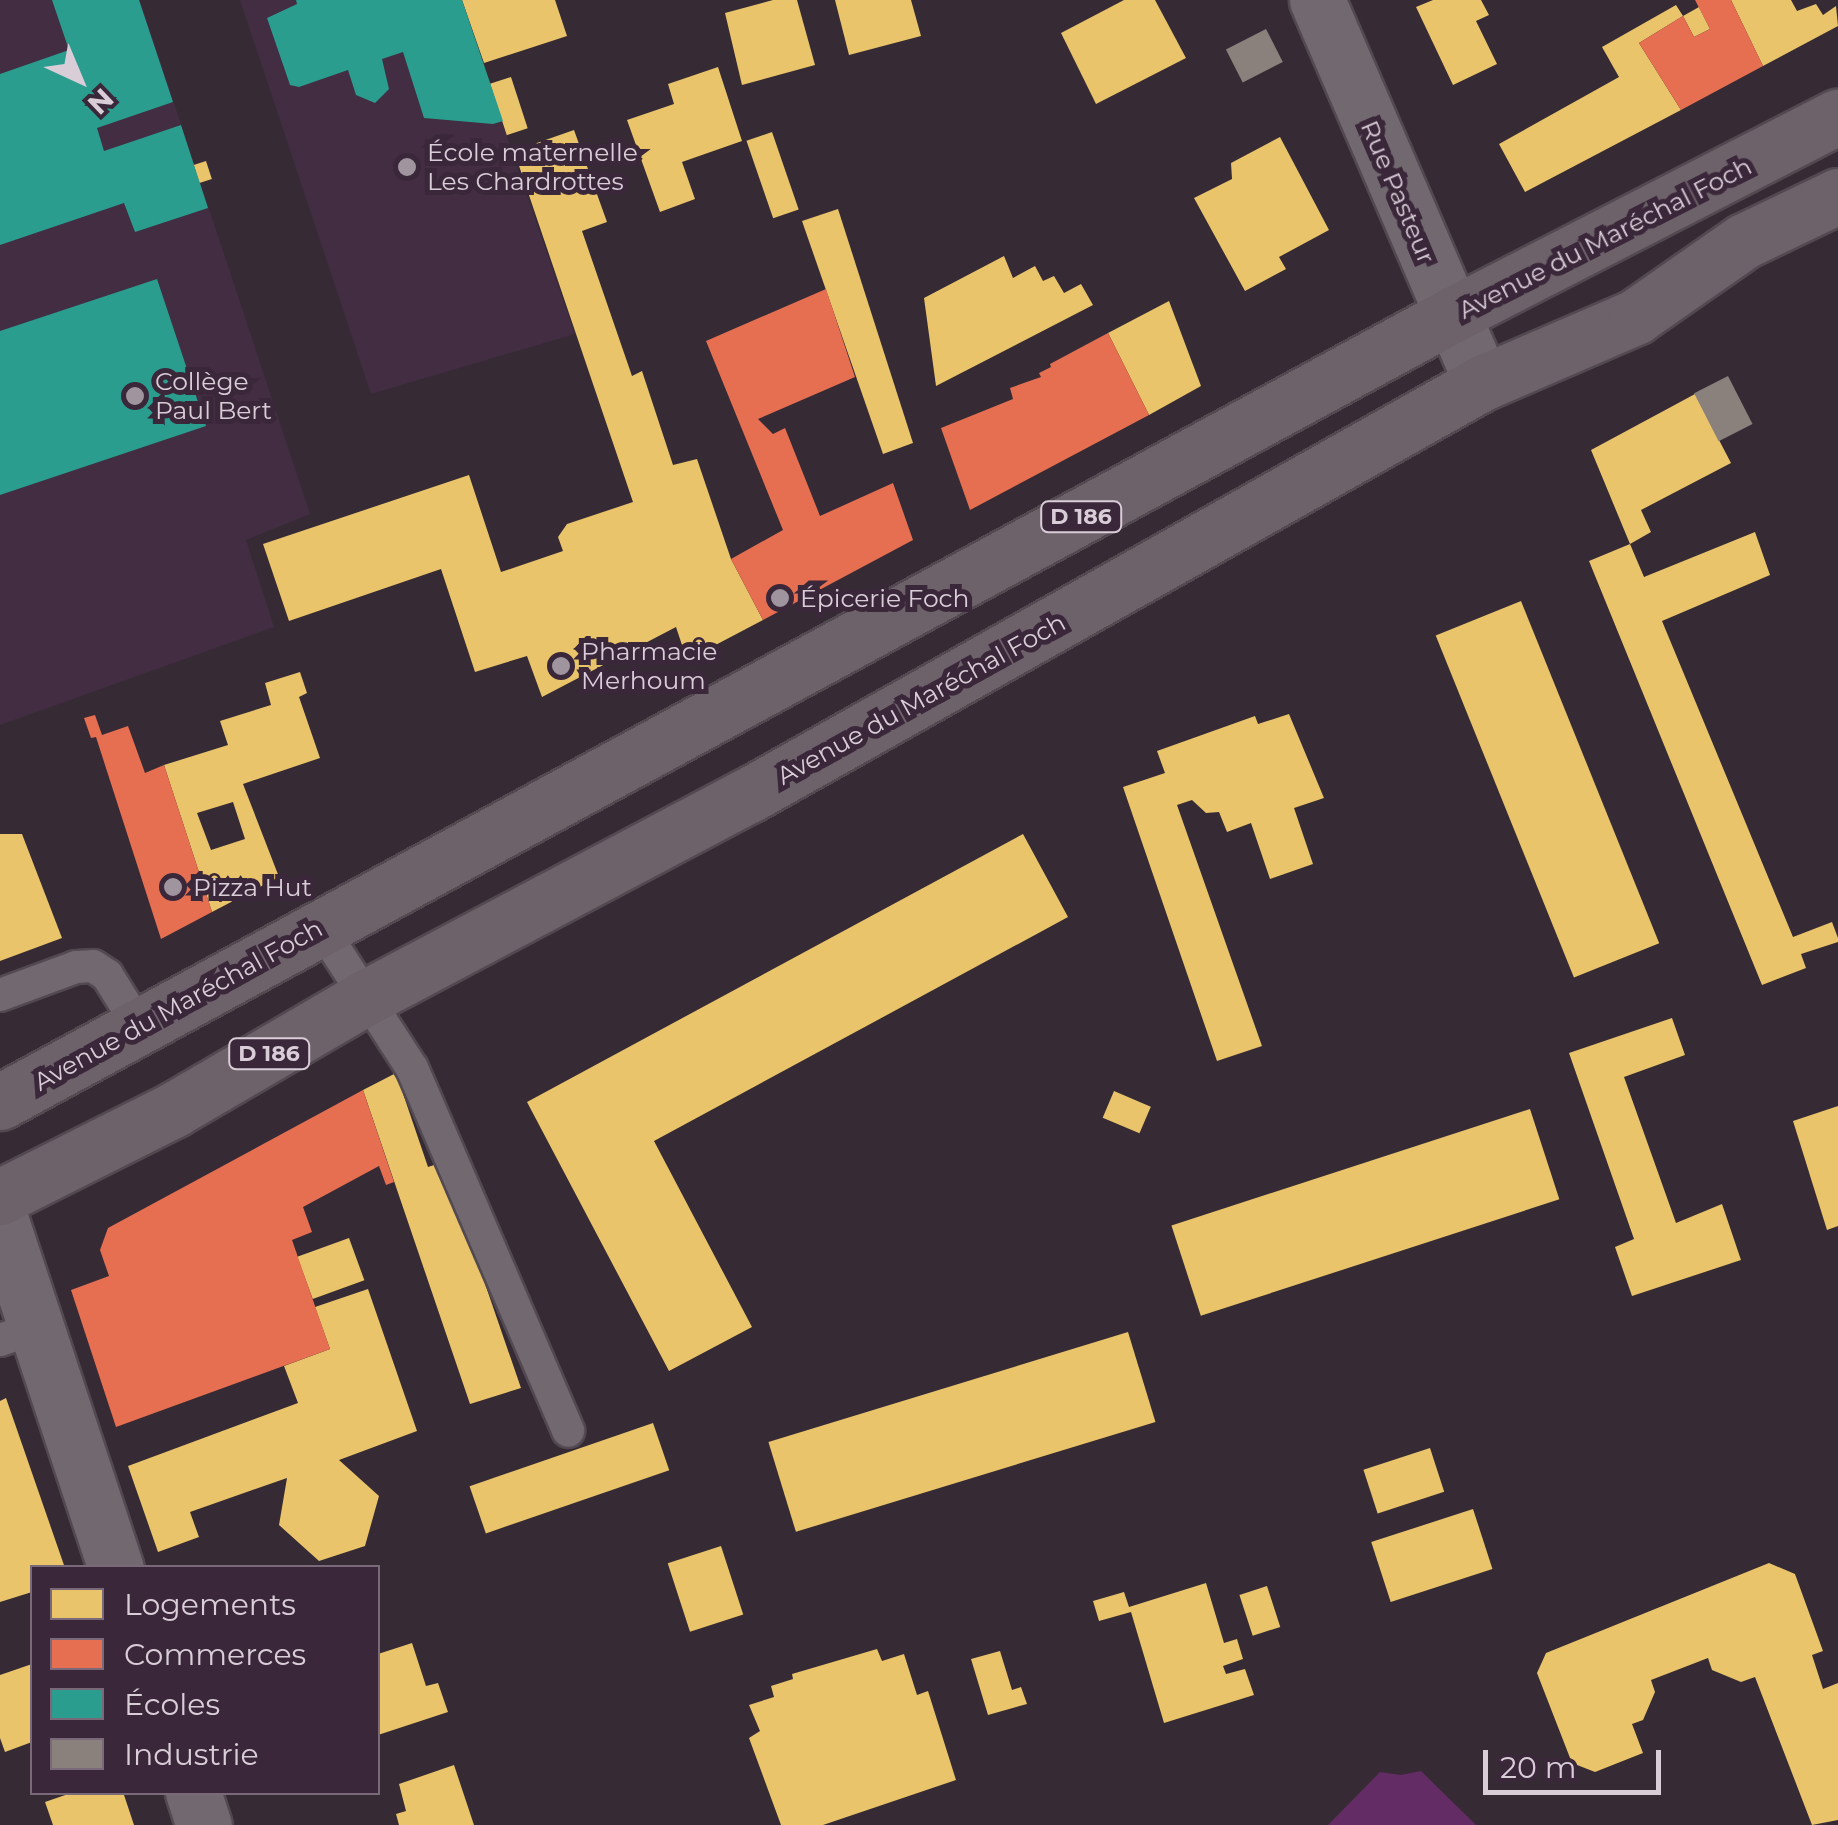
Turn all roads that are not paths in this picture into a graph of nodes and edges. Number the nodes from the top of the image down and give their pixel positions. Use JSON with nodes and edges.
{"nodes":[{"id":1,"x":1316,"y":0,"type":"edge"},
{"id":2,"x":1838,"y":117,"type":"edge"},
{"id":3,"x":1838,"y":196,"type":"edge"},
{"id":4,"x":1452,"y":315,"type":"junction"},
{"id":5,"x":1482,"y":382,"type":"junction"},
{"id":6,"x":320,"y":926,"type":"junction"},
{"id":7,"x":0,"y":996,"type":"edge"},
{"id":8,"x":365,"y":998,"type":"junction"},
{"id":9,"x":140,"y":1028,"type":"junction"},
{"id":10,"x":0,"y":1102,"type":"edge"},
{"id":11,"x":0,"y":1196,"type":"edge"},
{"id":12,"x":0,"y":1218,"type":"edge"},
{"id":13,"x":17,"y":1334,"type":"edge"},
{"id":14,"x":568,"y":1431,"type":"dead end"},
{"id":15,"x":115,"y":1565,"type":"edge"},
{"id":16,"x":194,"y":1795,"type":"edge"},
{"id":17,"x":204,"y":1825,"type":"edge"}],
"edges":[{"from":1,"to":4,"type":"street","name":"Rue Pasteur"},
{"from":2,"to":4,"type":"main road","name":"Avenue du Maréchal Foch","number":"D 186"},
{"from":3,"to":5,"type":"main road","name":"Avenue du Maréchal Foch","number":"D 186"},
{"from":4,"to":5,"type":"street","name":"Rue Pasteur"},
{"from":4,"to":6,"type":"main road","name":"Avenue du Maréchal Foch","number":"D 186"},
{"from":5,"to":8,"type":"main road","name":"Avenue du Maréchal Foch","number":"D 186"},
{"from":6,"to":8,"type":"lane"},
{"from":6,"to":9,"type":"main road","name":"Avenue du Maréchal Foch","number":"D 186"},
{"from":7,"to":9,"type":"lane"},
{"from":8,"to":11,"type":"main road","name":"Avenue du Maréchal Foch","number":"D 186"},
{"from":8,"to":14,"type":"lane"},
{"from":9,"to":10,"type":"main road","name":"Avenue du Maréchal Foch","number":"D 186"},
{"from":12,"to":13,"type":"street"},
{"from":13,"to":15,"type":"street"},
{"from":16,"to":17,"type":"street"}]}
